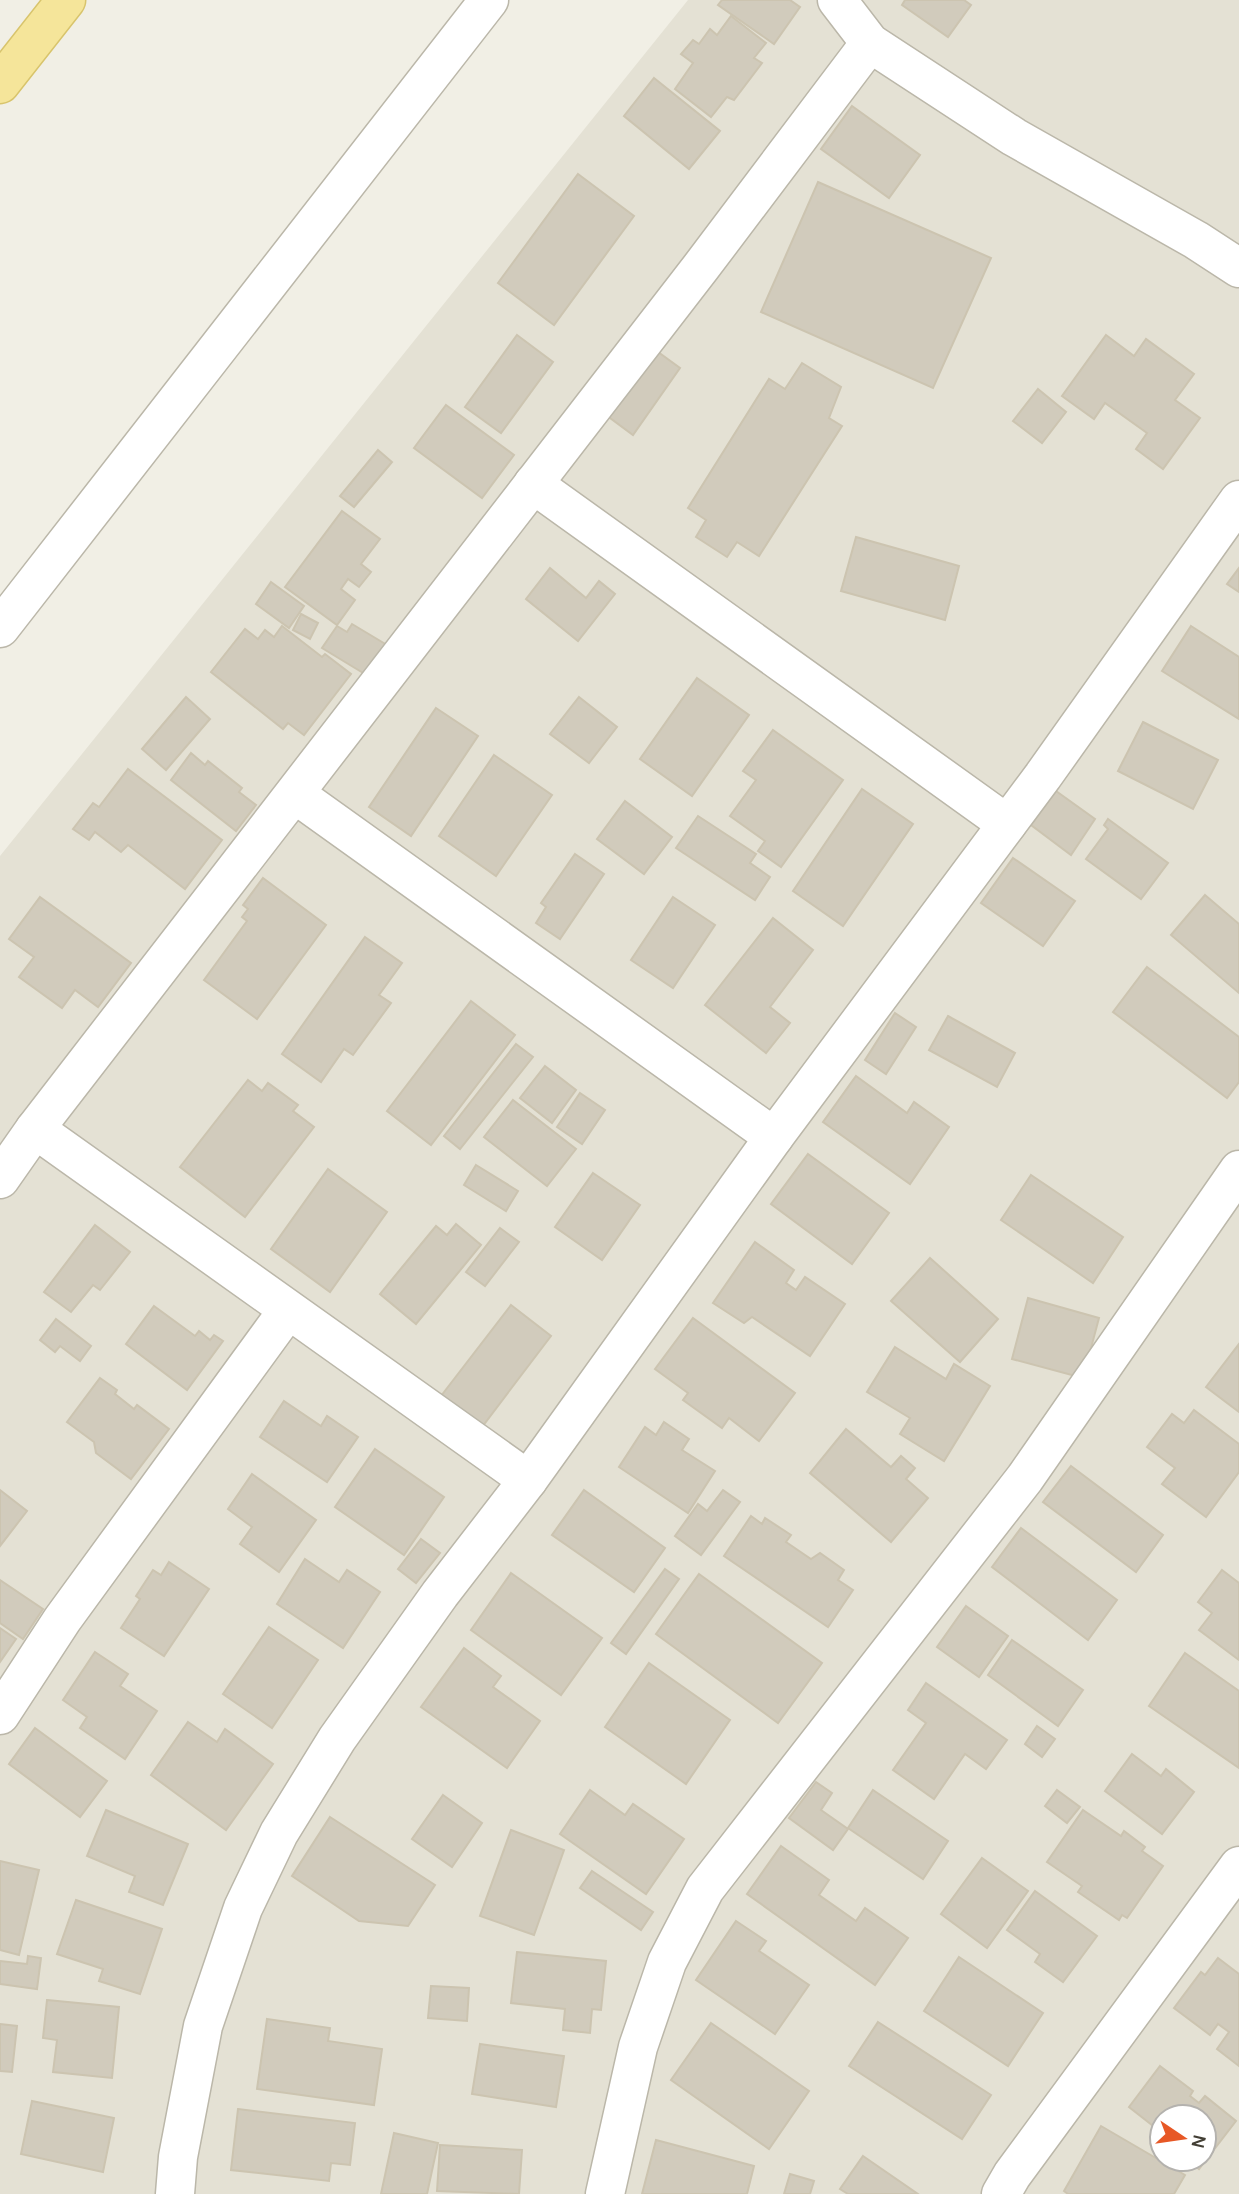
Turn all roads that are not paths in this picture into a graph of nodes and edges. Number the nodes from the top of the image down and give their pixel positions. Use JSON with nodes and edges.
{"nodes":[{"id":1,"x":66,"y":0,"type":"edge"},
{"id":2,"x":489,"y":0,"type":"edge"},
{"id":3,"x":837,"y":0,"type":"edge"},
{"id":4,"x":870,"y":43,"type":"junction"},
{"id":5,"x":0,"y":84,"type":"edge"},
{"id":6,"x":1239,"y":268,"type":"edge"},
{"id":7,"x":533,"y":484,"type":"junction"},
{"id":8,"x":1239,"y":499,"type":"edge"},
{"id":9,"x":0,"y":628,"type":"edge"},
{"id":10,"x":295,"y":794,"type":"junction"},
{"id":11,"x":1007,"y":824,"type":"junction"},
{"id":12,"x":34,"y":1129,"type":"junction"},
{"id":13,"x":774,"y":1137,"type":"junction"},
{"id":14,"x":1239,"y":1170,"type":"edge"},
{"id":15,"x":0,"y":1179,"type":"edge"},
{"id":16,"x":288,"y":1310,"type":"junction"},
{"id":17,"x":528,"y":1480,"type":"junction"},
{"id":18,"x":0,"y":1715,"type":"edge"},
{"id":19,"x":1239,"y":1867,"type":"edge"},
{"id":20,"x":175,"y":2194,"type":"edge"},
{"id":21,"x":605,"y":2194,"type":"edge"},
{"id":22,"x":1000,"y":2194,"type":"edge"}],
"edges":[{"from":1,"to":5,"type":"main road"},
{"from":2,"to":9,"type":"street"},
{"from":3,"to":4,"type":"street"},
{"from":4,"to":6,"type":"street"},
{"from":4,"to":7,"type":"street"},
{"from":7,"to":10,"type":"street"},
{"from":7,"to":11,"type":"street"},
{"from":8,"to":11,"type":"street"},
{"from":10,"to":12,"type":"street"},
{"from":10,"to":13,"type":"street"},
{"from":11,"to":13,"type":"street"},
{"from":12,"to":15,"type":"street"},
{"from":12,"to":16,"type":"street"},
{"from":13,"to":17,"type":"street"},
{"from":14,"to":21,"type":"street"},
{"from":16,"to":17,"type":"street"},
{"from":16,"to":18,"type":"street"},
{"from":17,"to":20,"type":"street"},
{"from":19,"to":22,"type":"street"}]}
